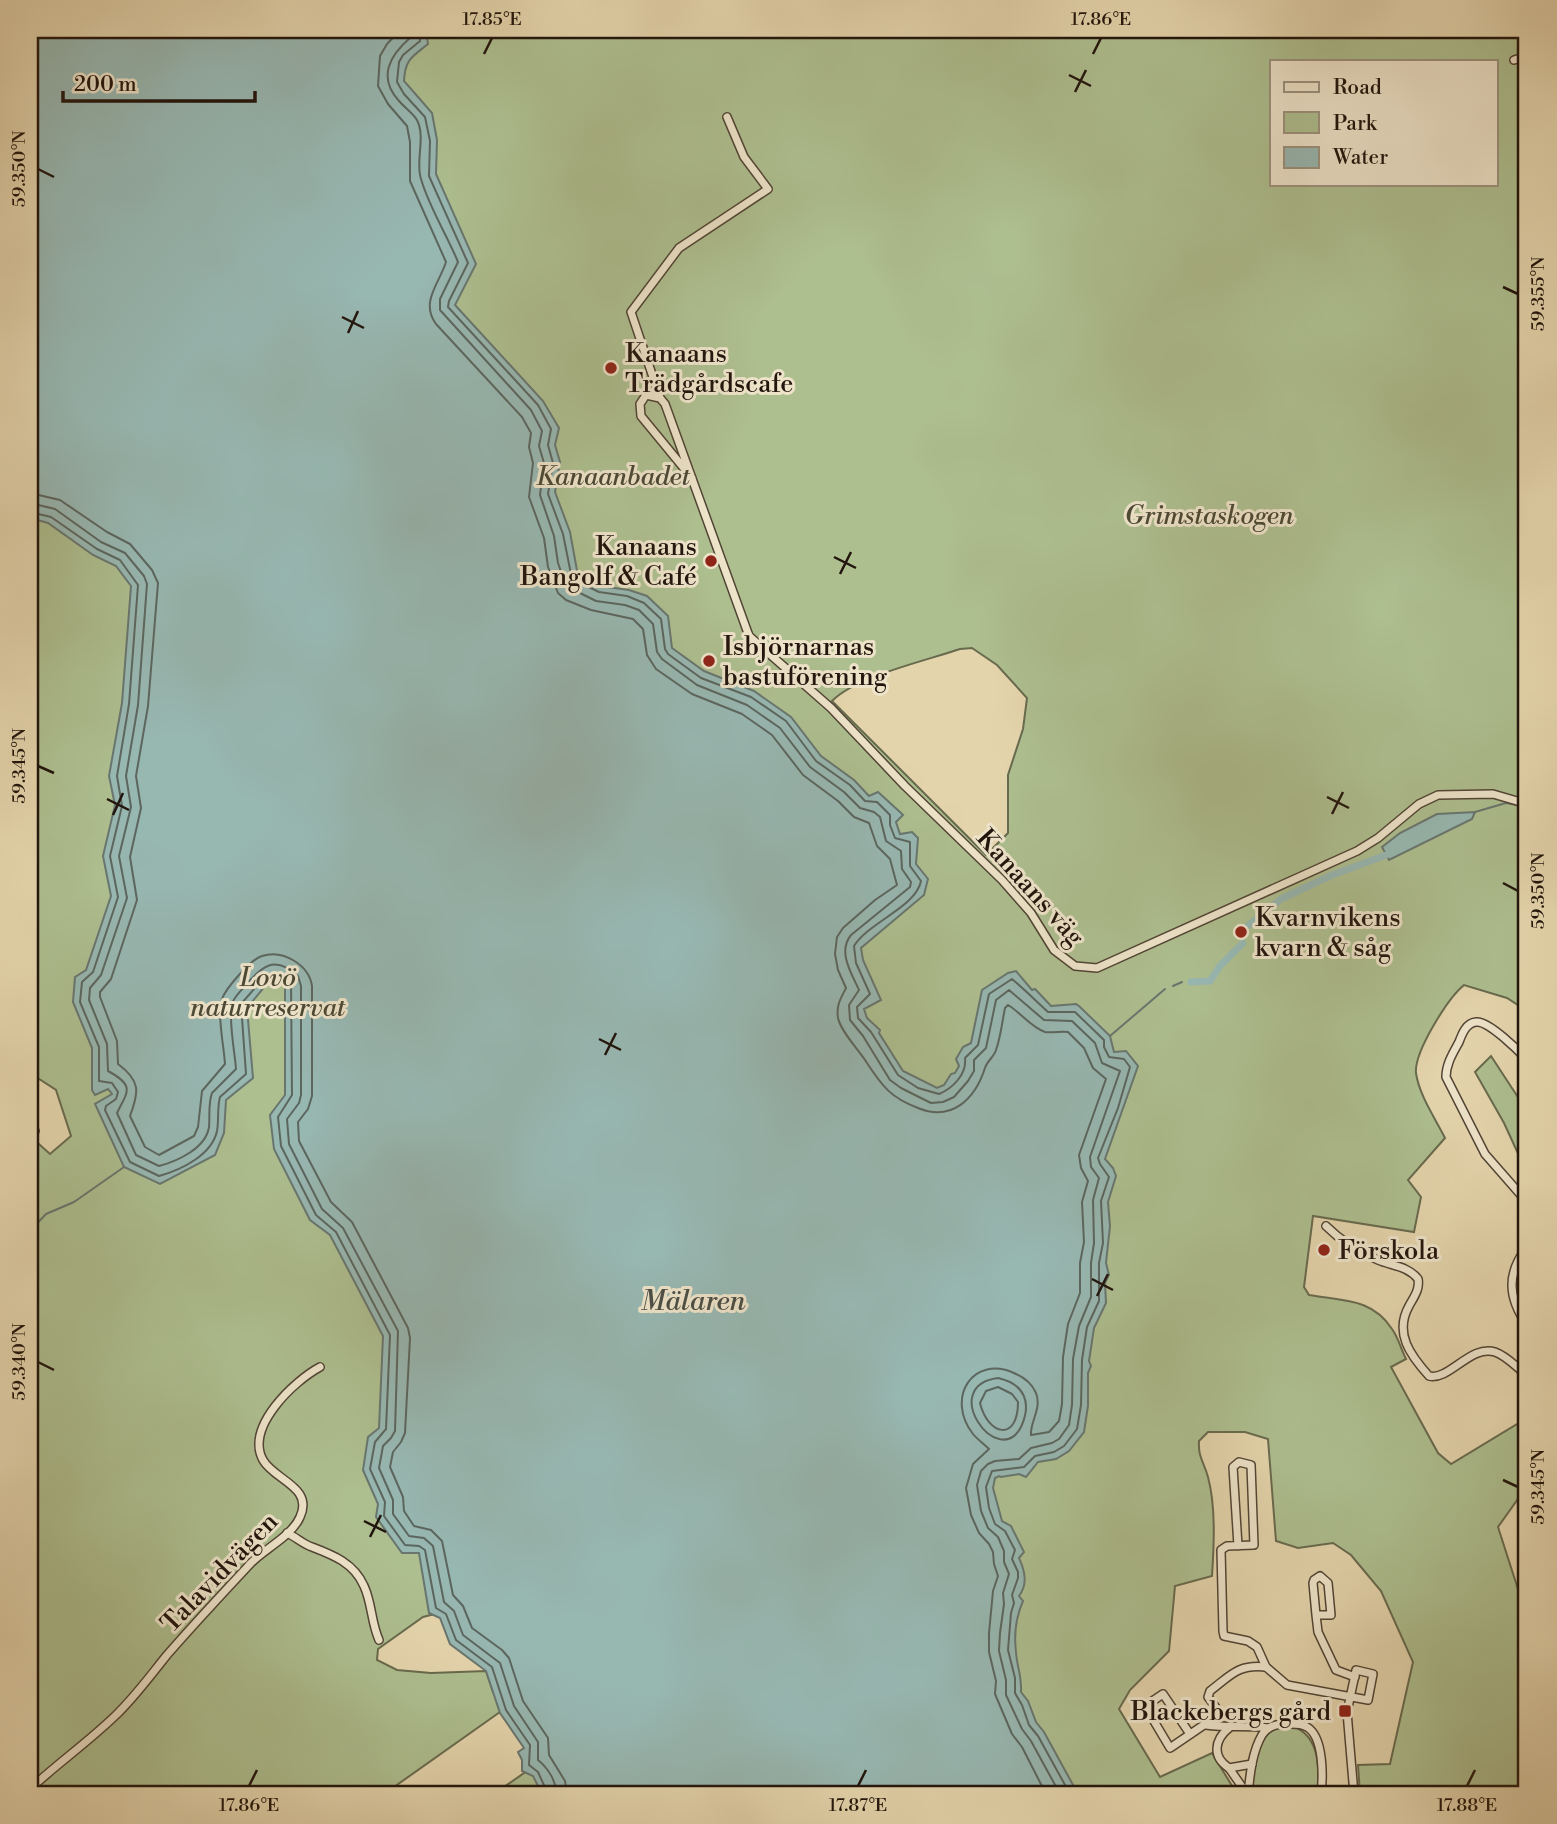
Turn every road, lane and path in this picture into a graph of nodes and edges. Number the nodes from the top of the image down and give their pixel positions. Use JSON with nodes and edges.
{"nodes":[{"id":1,"x":1527,"y":56,"type":"edge"},
{"id":2,"x":1514,"y":60,"type":"dead end"},
{"id":3,"x":727,"y":117,"type":"dead end"},
{"id":4,"x":660,"y":398,"type":"junction"},
{"id":5,"x":692,"y":478,"type":"junction"},
{"id":6,"x":1527,"y":804,"type":"edge"},
{"id":7,"x":1527,"y":1060,"type":"edge"},
{"id":8,"x":1527,"y":1202,"type":"edge"},
{"id":9,"x":1326,"y":1226,"type":"dead end"},
{"id":10,"x":1527,"y":1247,"type":"edge"},
{"id":11,"x":1527,"y":1325,"type":"edge"},
{"id":12,"x":320,"y":1367,"type":"dead end"},
{"id":13,"x":1527,"y":1375,"type":"edge"},
{"id":14,"x":1524,"y":1517,"type":"dead end"},
{"id":15,"x":287,"y":1533,"type":"junction"},
{"id":16,"x":1527,"y":1544,"type":"edge"},
{"id":17,"x":1238,"y":1546,"type":"junction"},
{"id":18,"x":1315,"y":1615,"type":"junction"},
{"id":19,"x":379,"y":1640,"type":"dead end"},
{"id":20,"x":1266,"y":1667,"type":"junction"},
{"id":21,"x":1355,"y":1677,"type":"junction"},
{"id":22,"x":1350,"y":1696,"type":"junction"},
{"id":23,"x":1206,"y":1725,"type":"junction"},
{"id":24,"x":1229,"y":1728,"type":"junction"},
{"id":25,"x":1268,"y":1728,"type":"junction"},
{"id":26,"x":1190,"y":1734,"type":"junction"},
{"id":27,"x":1252,"y":1764,"type":"junction"},
{"id":28,"x":1229,"y":1768,"type":"junction"},
{"id":29,"x":30,"y":1789,"type":"edge"},
{"id":30,"x":1247,"y":1794,"type":"edge"},
{"id":31,"x":1321,"y":1794,"type":"edge"},
{"id":32,"x":1354,"y":1794,"type":"edge"}],
"edges":[{"from":1,"to":2,"type":"street"},
{"from":3,"to":4,"type":"street"},
{"from":4,"to":5,"type":"street","name":"Kanaans väg"},
{"from":4,"to":5,"type":"street","name":"Kanaans väg"},
{"from":5,"to":6,"type":"street","name":"Kanaans väg"},
{"from":7,"to":8,"type":"street"},
{"from":9,"to":13,"type":"street"},
{"from":10,"to":11,"type":"street"},
{"from":12,"to":15,"type":"street","name":"Talavidvägen"},
{"from":14,"to":16,"type":"street"},
{"from":15,"to":19,"type":"street"},
{"from":15,"to":29,"type":"street","name":"Talavidvägen"},
{"from":17,"to":17,"type":"street"},
{"from":17,"to":20,"type":"street"},
{"from":18,"to":18,"type":"street"},
{"from":18,"to":21,"type":"street"},
{"from":20,"to":22,"type":"street"},
{"from":20,"to":23,"type":"street"},
{"from":21,"to":22,"type":"street"},
{"from":21,"to":22,"type":"street"},
{"from":22,"to":32,"type":"street"},
{"from":23,"to":24,"type":"street"},
{"from":23,"to":26,"type":"street"},
{"from":24,"to":25,"type":"street"},
{"from":24,"to":28,"type":"street"},
{"from":25,"to":27,"type":"street"},
{"from":25,"to":31,"type":"street"},
{"from":26,"to":26,"type":"street"},
{"from":27,"to":28,"type":"street"},
{"from":27,"to":30,"type":"street"},
{"from":28,"to":30,"type":"street"}]}
